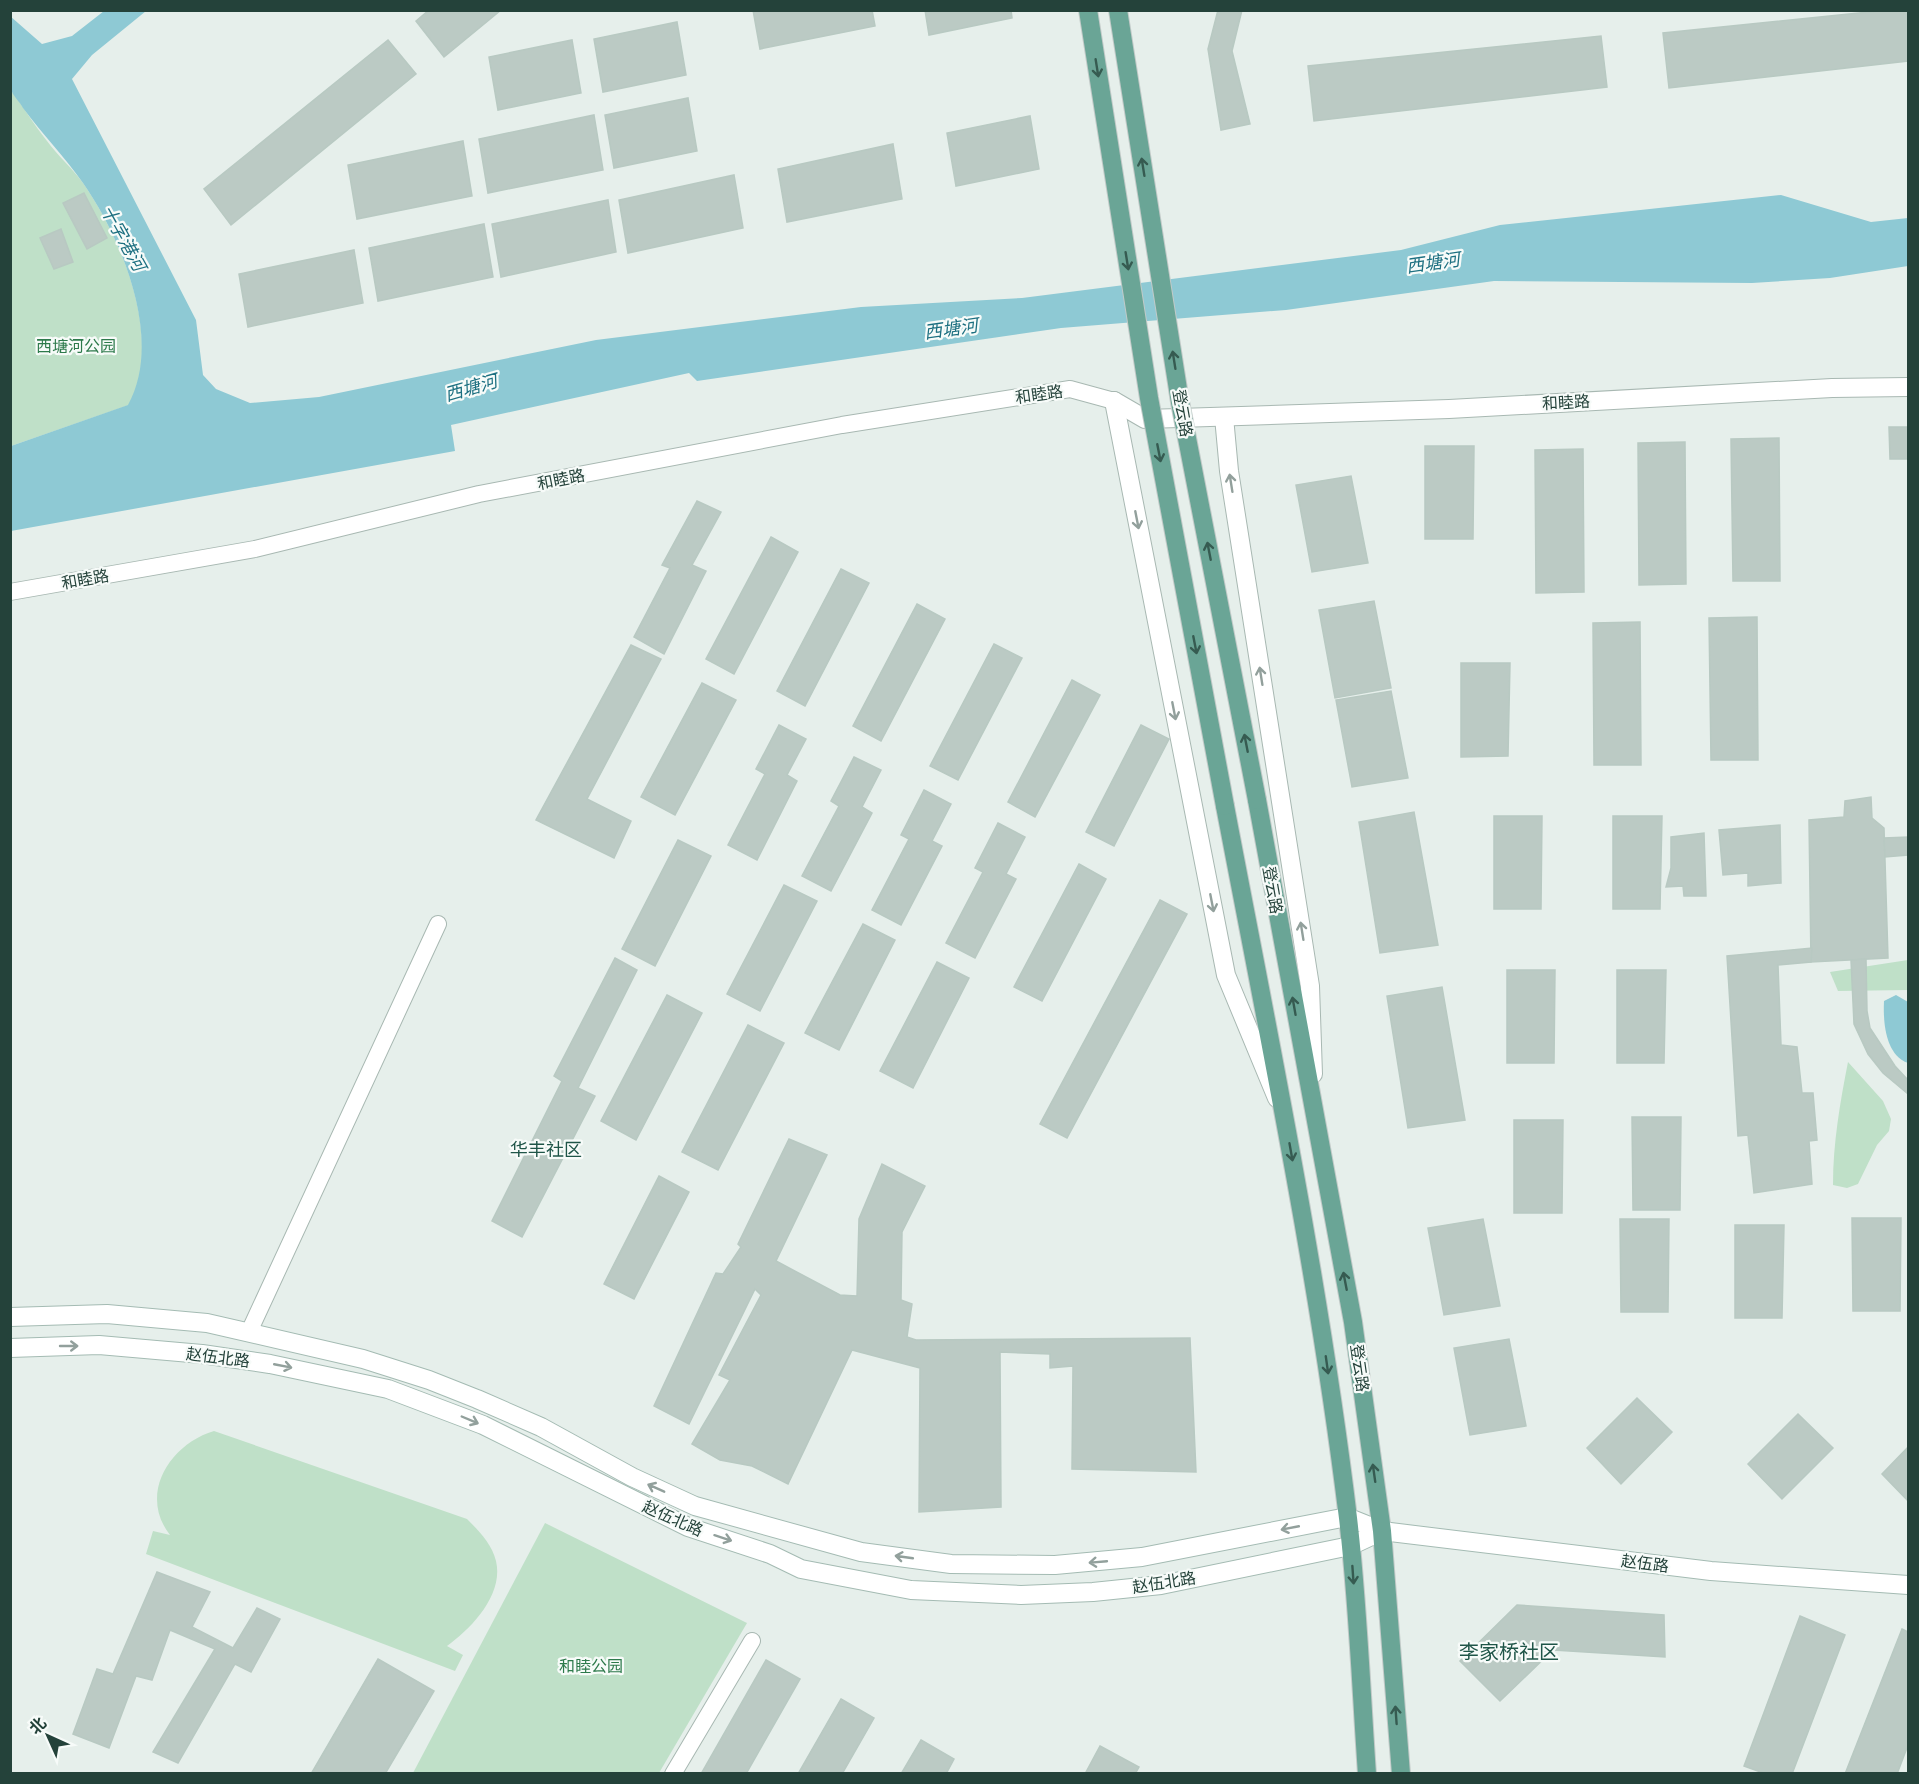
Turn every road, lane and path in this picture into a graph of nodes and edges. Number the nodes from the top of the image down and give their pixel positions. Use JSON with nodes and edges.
{"nodes":[{"id":1,"x":1088,"y":10,"type":"edge"},
{"id":2,"x":1118,"y":10,"type":"edge"},
{"id":3,"x":1908,"y":387,"type":"edge"},
{"id":4,"x":1114,"y":401,"type":"junction"},
{"id":5,"x":1224,"y":417,"type":"junction"},
{"id":6,"x":10,"y":592,"type":"edge"},
{"id":7,"x":438,"y":924,"type":"dead end"},
{"id":8,"x":1314,"y":1114,"type":"junction"},
{"id":9,"x":1284,"y":1116,"type":"junction"},
{"id":10,"x":10,"y":1317,"type":"edge"},
{"id":11,"x":249,"y":1332,"type":"junction"},
{"id":12,"x":10,"y":1348,"type":"edge"},
{"id":13,"x":1347,"y":1517,"type":"junction"},
{"id":14,"x":1382,"y":1531,"type":"junction"},
{"id":15,"x":1350,"y":1546,"type":"junction"},
{"id":16,"x":1908,"y":1585,"type":"edge"},
{"id":17,"x":752,"y":1641,"type":"dead end"},
{"id":18,"x":673,"y":1773,"type":"edge"},
{"id":19,"x":1367,"y":1773,"type":"edge"},
{"id":20,"x":1401,"y":1773,"type":"edge"}],
"edges":[{"from":1,"to":9,"type":"main road","name":"登云路","one_way":true,"bridge":true},
{"from":8,"to":2,"type":"main road","name":"登云路","one_way":true,"bridge":true},
{"from":3,"to":5,"type":"main road","name":"和睦路"},
{"from":4,"to":5,"type":"main road","name":"和睦路"},
{"from":4,"to":6,"type":"street","name":"和睦路"},
{"from":4,"to":9,"type":"main road","one_way":true},
{"from":8,"to":5,"type":"main road","one_way":true},
{"from":7,"to":11,"type":"street"},
{"from":14,"to":8,"type":"main road","name":"登云路","one_way":true},
{"from":9,"to":13,"type":"main road","name":"登云路","one_way":true},
{"from":10,"to":11,"type":"main road","name":"赵伍北路"},
{"from":13,"to":11,"type":"main road","name":"赵伍北路","one_way":true},
{"from":12,"to":15,"type":"main road","name":"赵伍北路","one_way":true},
{"from":13,"to":14,"type":"main road","name":"赵伍路"},
{"from":13,"to":15,"type":"main road","name":"登云路"},
{"from":14,"to":15,"type":"main road"},
{"from":14,"to":16,"type":"main road","name":"赵伍路"},
{"from":20,"to":14,"type":"main road","name":"登云路","one_way":true},
{"from":15,"to":19,"type":"main road","name":"登云路","one_way":true},
{"from":17,"to":18,"type":"street"}]}
